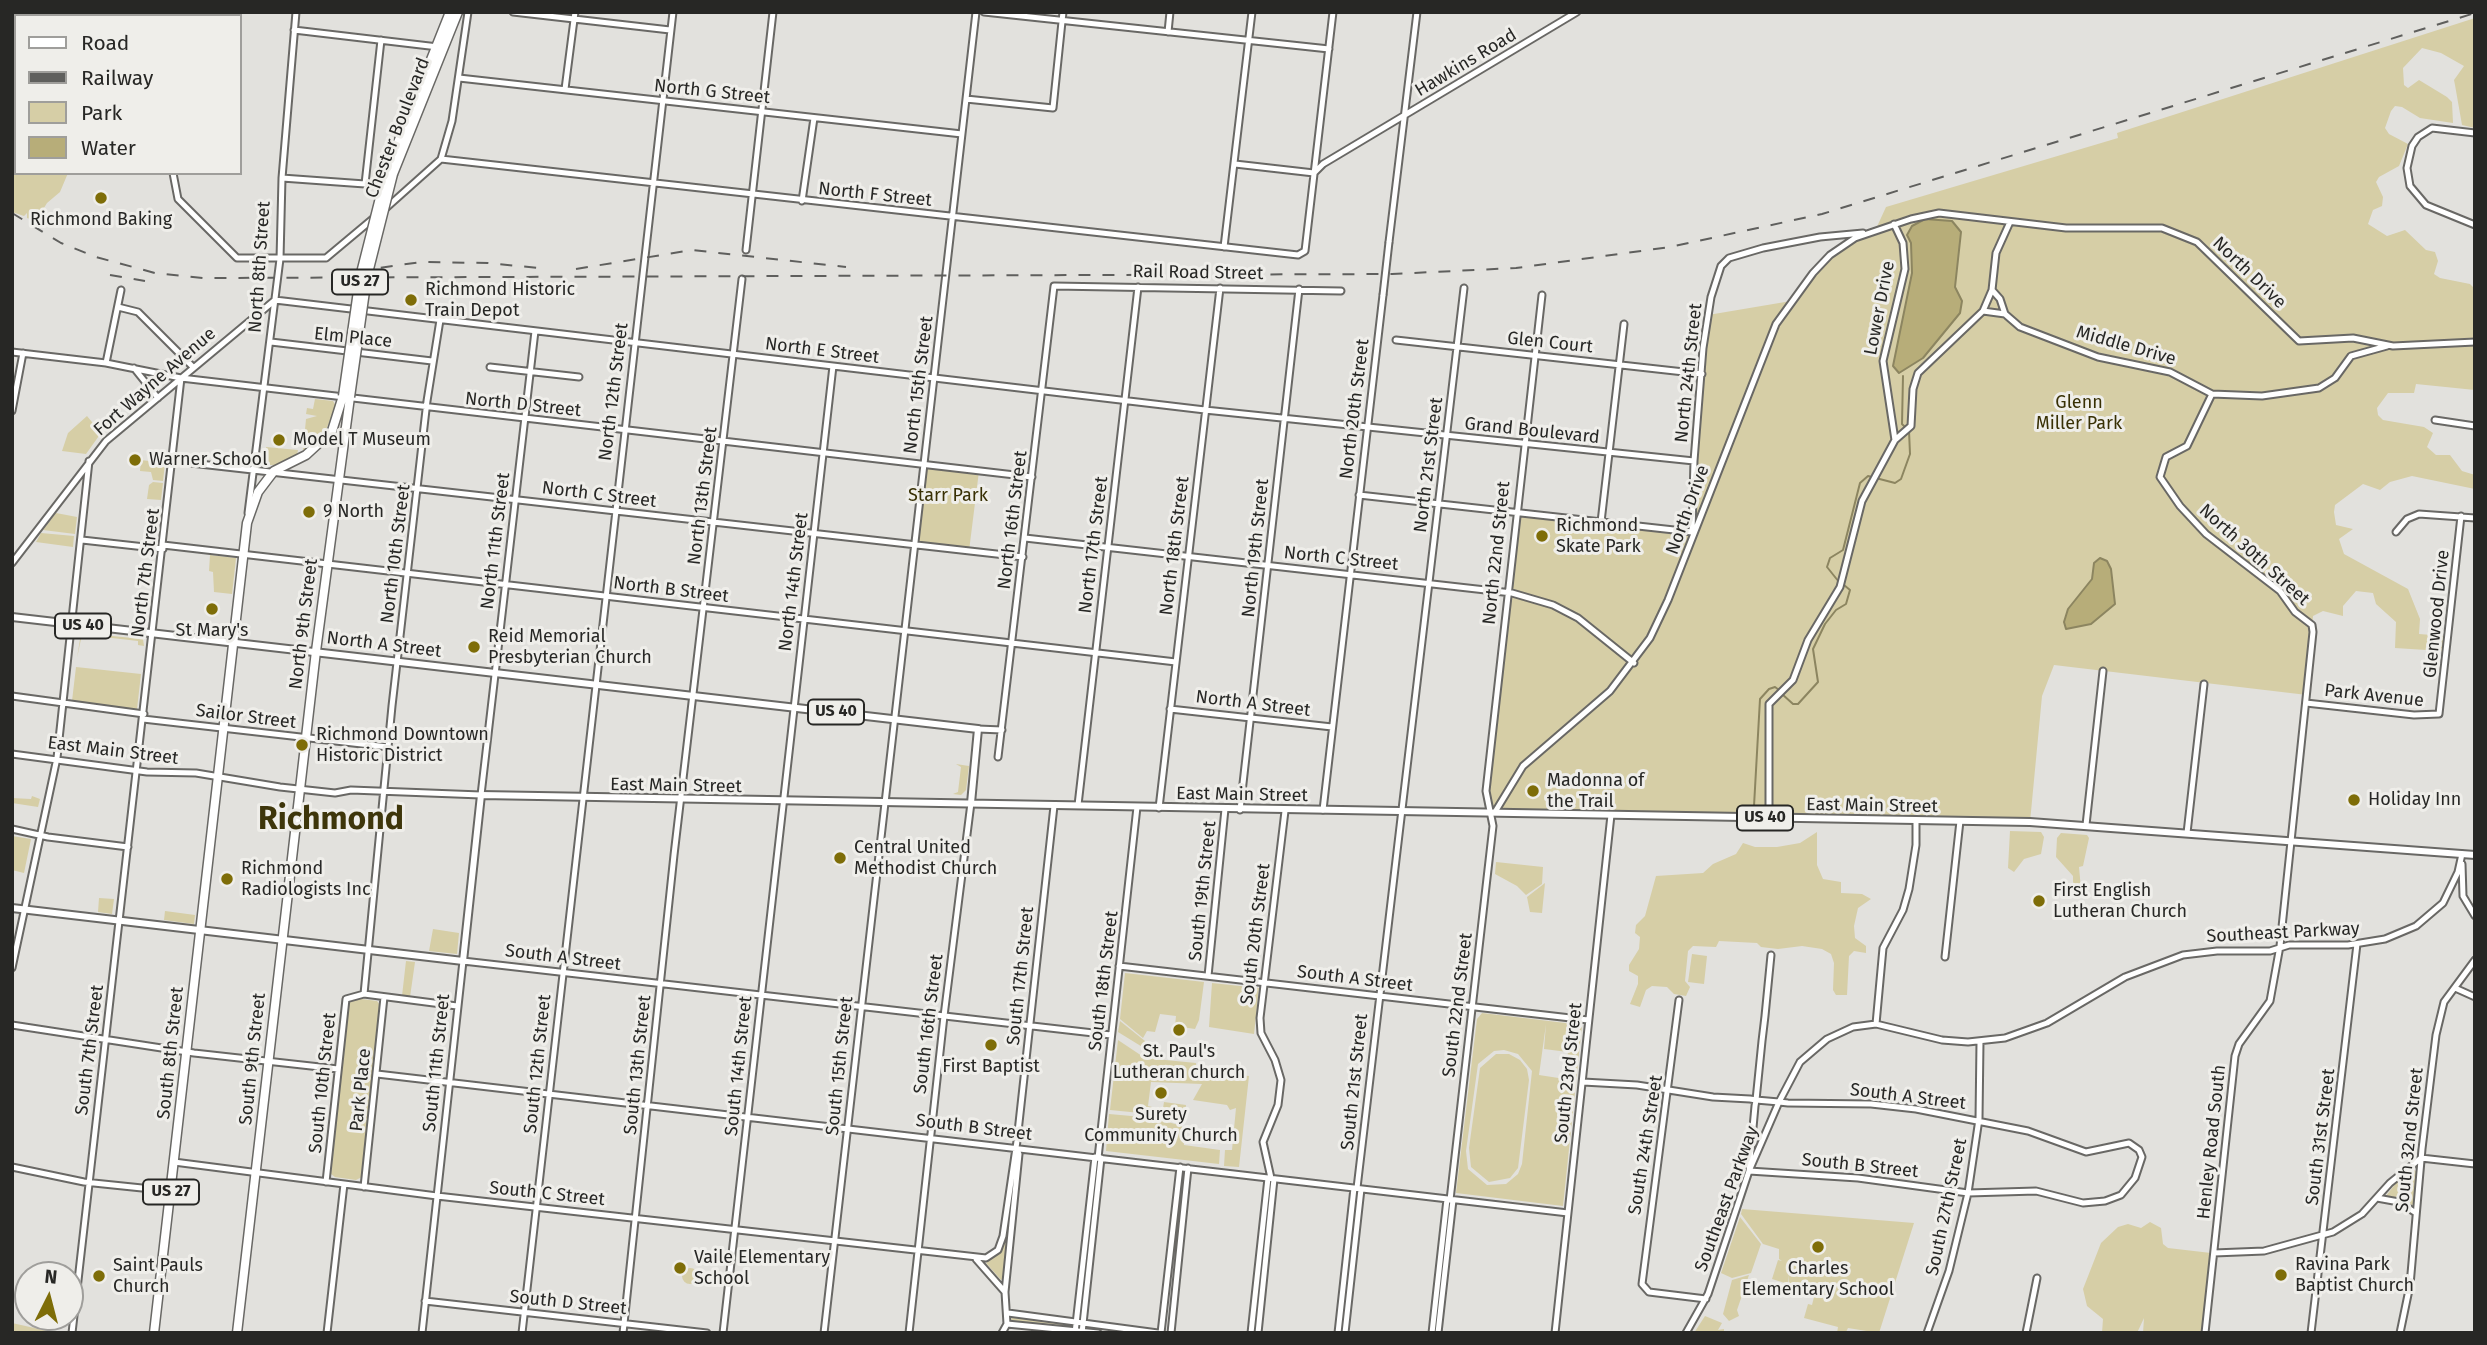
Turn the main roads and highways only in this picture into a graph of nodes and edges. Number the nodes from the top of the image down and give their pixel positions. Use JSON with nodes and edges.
{"nodes":[{"id":1,"x":450,"y":12,"type":"edge"},
{"id":2,"x":458,"y":12,"type":"edge"},
{"id":3,"x":441,"y":48,"type":"junction"},
{"id":4,"x":346,"y":397,"type":"junction"},
{"id":5,"x":342,"y":464,"type":"joint"},
{"id":6,"x":274,"y":471,"type":"joint"},
{"id":7,"x":12,"y":617,"type":"edge"},
{"id":8,"x":234,"y":642,"type":"junction"},
{"id":9,"x":316,"y":651,"type":"junction"},
{"id":10,"x":220,"y":777,"type":"joint"},
{"id":11,"x":301,"y":789,"type":"joint"},
{"id":12,"x":481,"y":795,"type":"joint"},
{"id":13,"x":971,"y":803,"type":"junction"},
{"id":14,"x":2475,"y":855,"type":"edge"},
{"id":15,"x":12,"y":908,"type":"edge"},
{"id":16,"x":200,"y":931,"type":"junction"},
{"id":17,"x":282,"y":940,"type":"junction"},
{"id":18,"x":463,"y":961,"type":"joint"},
{"id":19,"x":155,"y":1333,"type":"edge"},
{"id":20,"x":237,"y":1333,"type":"edge"}],
"edges":[{"from":1,"to":3,"type":"highway","name":"Chester Boulevard","number":"US 27"},
{"from":2,"to":3,"type":"highway","name":"Chester Boulevard","number":"US 27"},
{"from":3,"to":4,"type":"highway","name":"Chester Boulevard","number":"US 27","bridge":true},
{"from":4,"to":5,"type":"highway","name":"Chester Boulevard","number":"US 27"},
{"from":4,"to":6,"type":"highway","name":"Chester Boulevard","number":"US 27"},
{"from":5,"to":9,"type":"highway","name":"North 9th Street","number":"US 27"},
{"from":6,"to":8,"type":"highway","name":"North 8th Street","number":"US 27"},
{"from":7,"to":8,"type":"main road","name":"North A Street","number":"US 40"},
{"from":8,"to":9,"type":"main road","name":"North A Street","number":"US 40"},
{"from":8,"to":10,"type":"highway","name":"North 8th Street","number":"US 27"},
{"from":9,"to":11,"type":"highway","name":"North 9th Street","number":"US 27"},
{"from":9,"to":13,"type":"main road","name":"North A Street","number":"US 40"},
{"from":10,"to":16,"type":"highway","name":"South 8th Street","number":"US 27"},
{"from":11,"to":17,"type":"highway","name":"South 9th Street","number":"US 27"},
{"from":12,"to":13,"type":"main road","name":"East Main Street","number":"US 40"},
{"from":12,"to":18,"type":"main road","name":"South 11th Street"},
{"from":13,"to":14,"type":"main road","name":"East Main Street","number":"US 40"},
{"from":15,"to":16,"type":"main road","name":"South A Street"},
{"from":16,"to":17,"type":"main road","name":"South A Street"},
{"from":16,"to":19,"type":"highway","name":"South 8th Street","number":"US 27"},
{"from":17,"to":18,"type":"main road","name":"South A Street"},
{"from":17,"to":20,"type":"highway","name":"South 9th Street","number":"US 27"}]}
